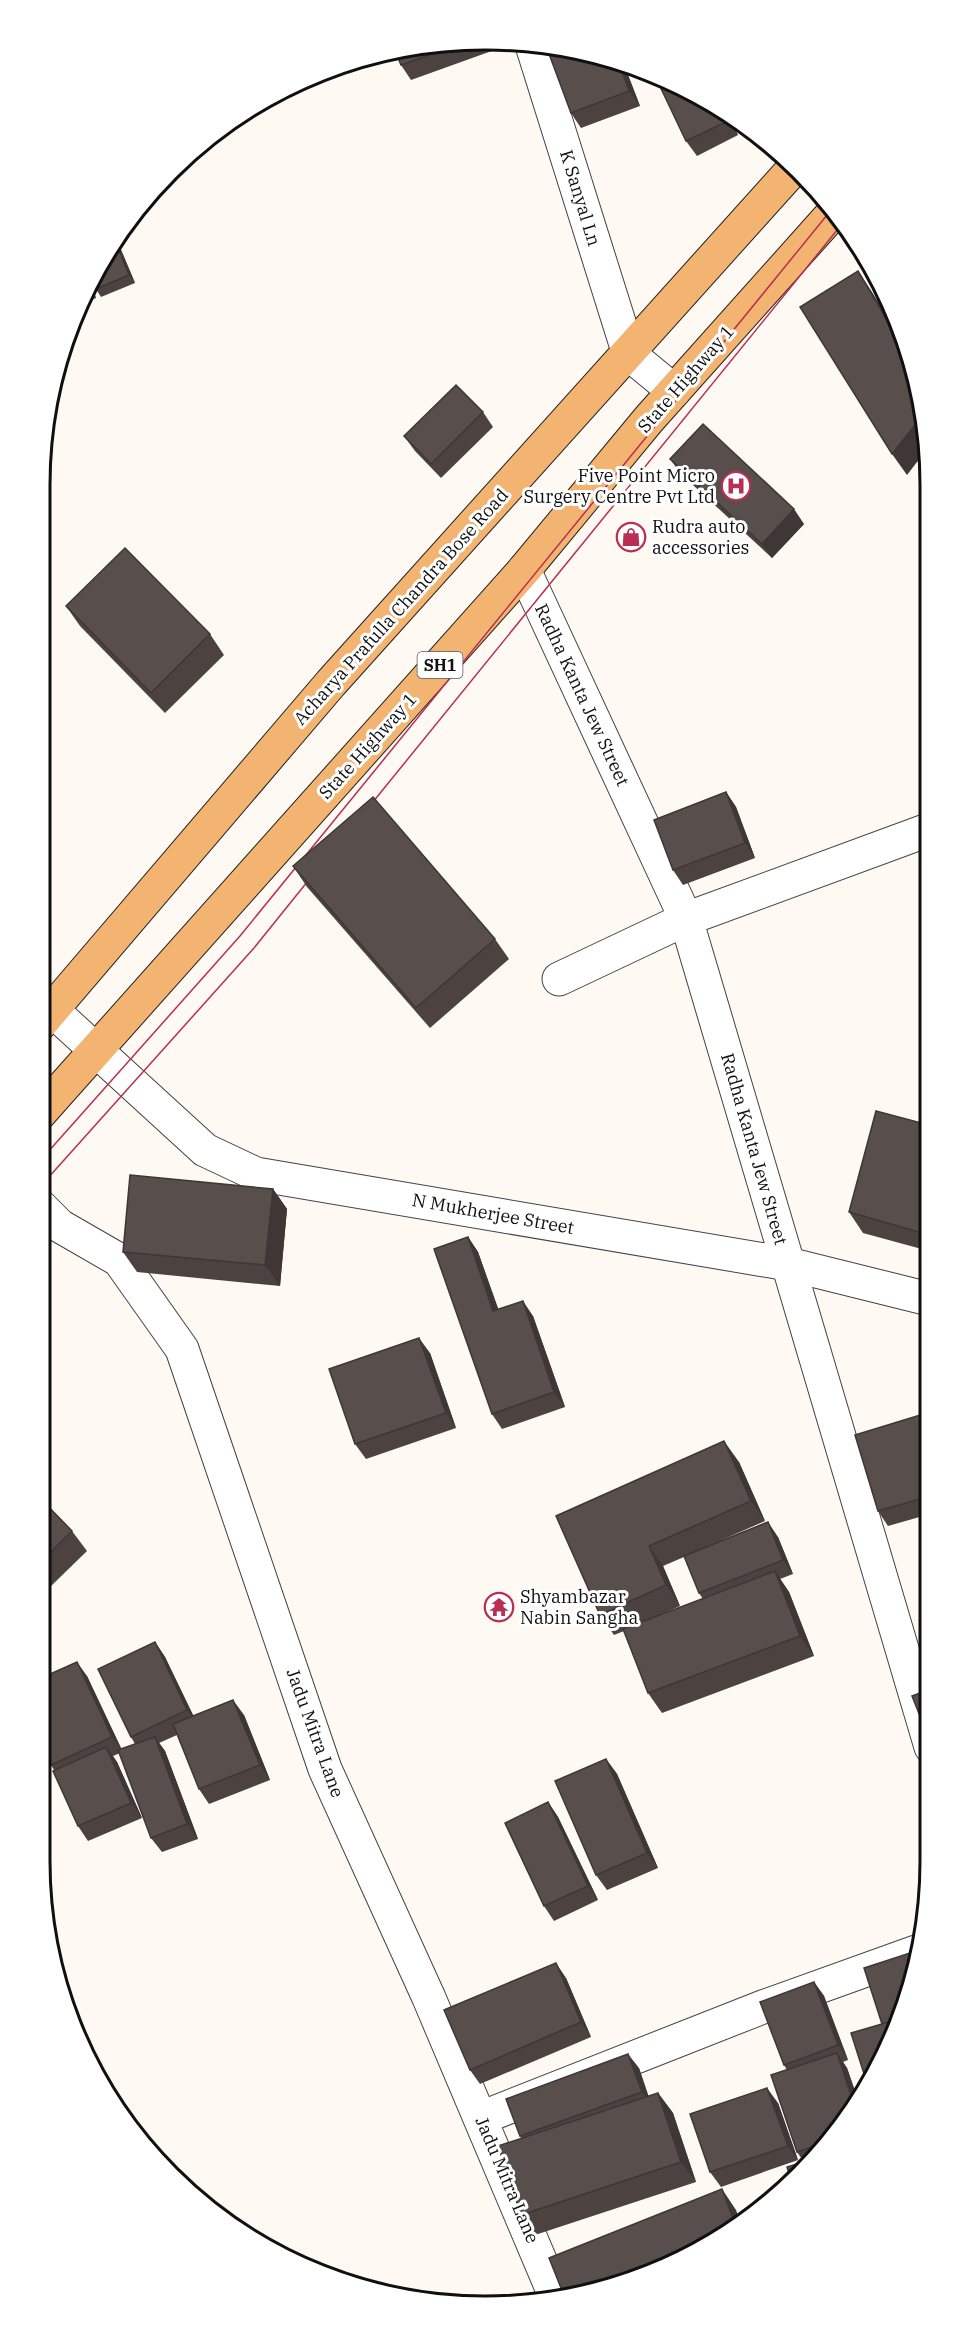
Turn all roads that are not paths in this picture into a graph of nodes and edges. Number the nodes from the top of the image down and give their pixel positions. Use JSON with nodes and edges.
{"nodes":[{"id":1,"x":534,"y":52,"type":"edge"},
{"id":2,"x":789,"y":173,"type":"edge"},
{"id":3,"x":829,"y":218,"type":"edge"},
{"id":4,"x":628,"y":354,"type":"junction"},
{"id":5,"x":674,"y":391,"type":"junction"},
{"id":6,"x":524,"y":570,"type":"junction"},
{"id":7,"x":920,"y":833,"type":"edge"},
{"id":8,"x":686,"y":919,"type":"junction"},
{"id":9,"x":559,"y":980,"type":"dead end"},
{"id":10,"x":50,"y":1012,"type":"edge"},
{"id":11,"x":50,"y":1020,"type":"edge"},
{"id":12,"x":97,"y":1049,"type":"junction"},
{"id":13,"x":50,"y":1102,"type":"edge"},
{"id":14,"x":50,"y":1216,"type":"edge"},
{"id":15,"x":788,"y":1264,"type":"junction"},
{"id":16,"x":920,"y":1297,"type":"edge"},
{"id":17,"x":920,"y":1710,"type":"edge"},
{"id":18,"x":910,"y":1954,"type":"edge"},
{"id":19,"x":481,"y":2118,"type":"junction"},
{"id":20,"x":553,"y":2290,"type":"edge"}],
"edges":[{"from":1,"to":4,"type":"street","name":"K Sanyal Ln"},
{"from":2,"to":4,"type":"main road","name":"Acharya Prafulla Chandra Bose Road"},
{"from":3,"to":5,"type":"main road","name":"State Highway 1","number":"SH1"},
{"from":4,"to":5,"type":"street"},
{"from":4,"to":10,"type":"main road","name":"Acharya Prafulla Chandra Bose Road"},
{"from":5,"to":6,"type":"main road","name":"State Highway 1","number":"SH1"},
{"from":6,"to":8,"type":"street","name":"Radha Kanta Jew Street"},
{"from":6,"to":12,"type":"main road","name":"State Highway 1","number":"SH1"},
{"from":7,"to":8,"type":"street"},
{"from":8,"to":9,"type":"street"},
{"from":8,"to":15,"type":"street","name":"Radha Kanta Jew Street"},
{"from":11,"to":12,"type":"street","name":"N Mukherjee Street"},
{"from":12,"to":13,"type":"main road","name":"State Highway 1","number":"SH1"},
{"from":12,"to":15,"type":"street","name":"N Mukherjee Street"},
{"from":14,"to":19,"type":"street","name":"Jadu Mitra Lane"},
{"from":15,"to":16,"type":"street","name":"N Mukherjee Street"},
{"from":15,"to":17,"type":"street","name":"Radha Kanta Jew Street"},
{"from":18,"to":19,"type":"street"},
{"from":19,"to":20,"type":"street","name":"Jadu Mitra Lane"}]}
